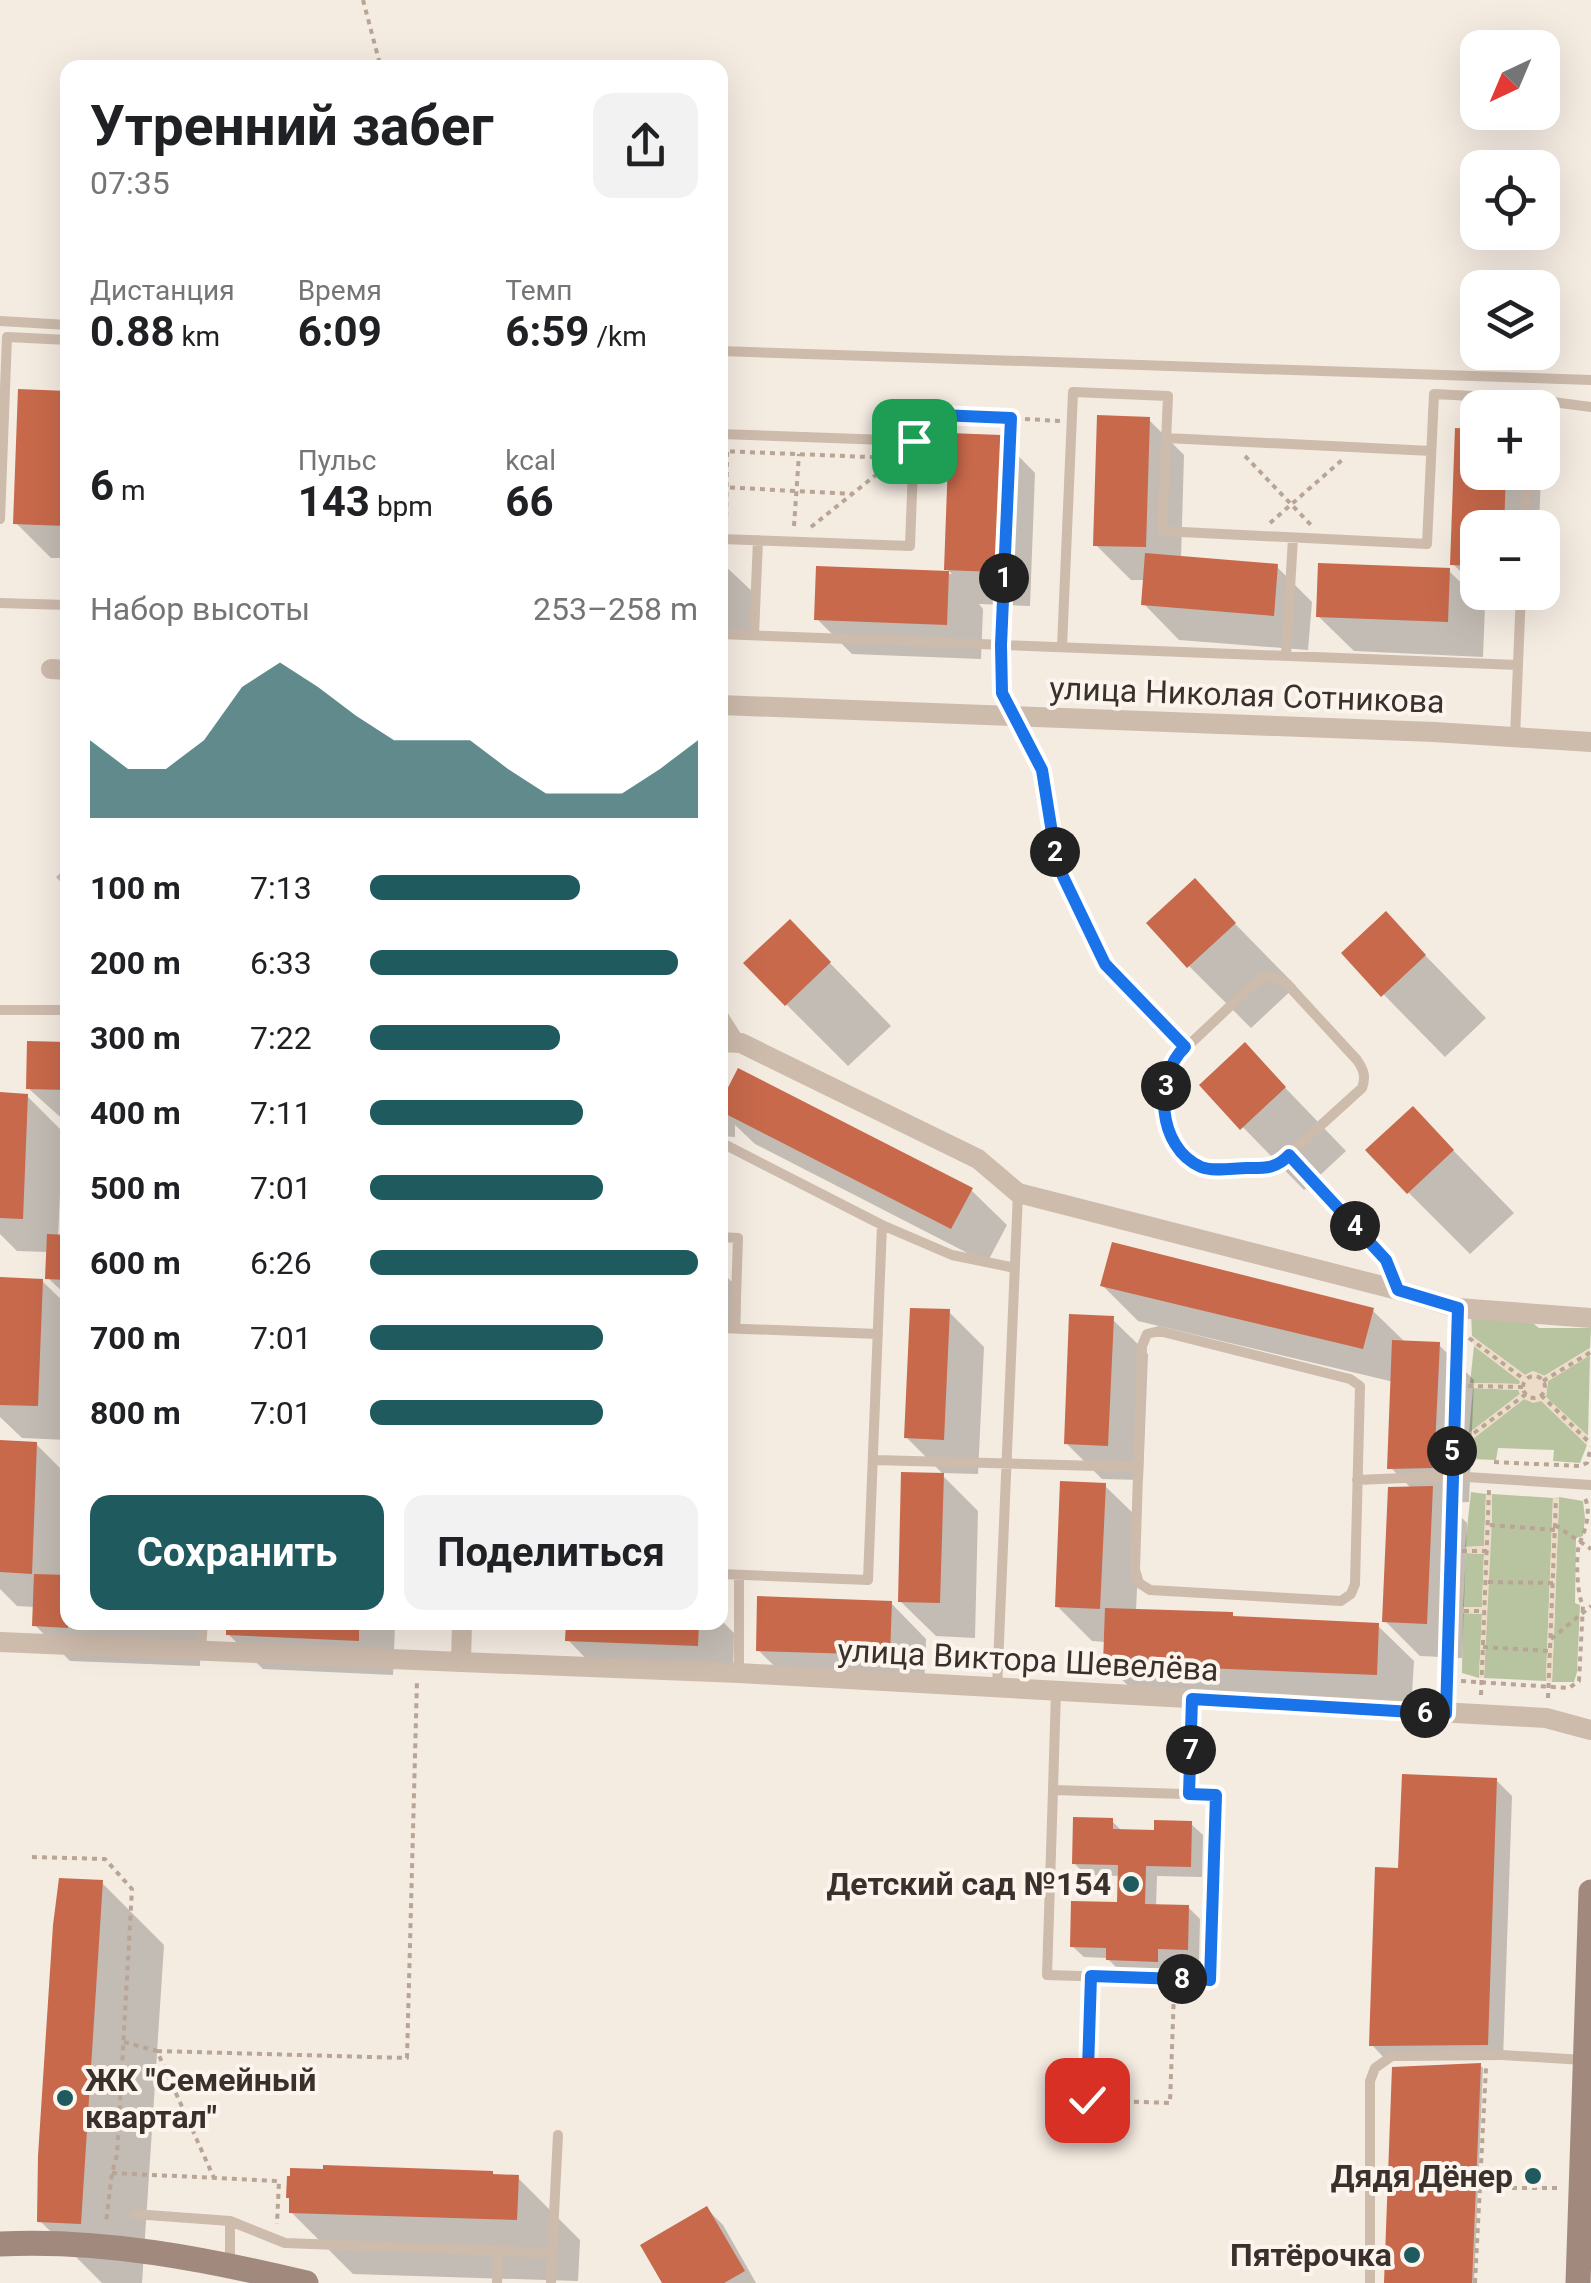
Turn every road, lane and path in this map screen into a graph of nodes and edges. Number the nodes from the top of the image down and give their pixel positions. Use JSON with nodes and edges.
{"nodes":[{"id":1,"x":364,"y":0,"type":"edge"},
{"id":2,"x":380,"y":60,"type":"edge"},
{"id":3,"x":0,"y":321,"type":"edge"},
{"id":4,"x":60,"y":325,"type":"edge"},
{"id":5,"x":60,"y":340,"type":"edge"},
{"id":6,"x":728,"y":351,"type":"edge"},
{"id":7,"x":1591,"y":380,"type":"edge"},
{"id":8,"x":1460,"y":396,"type":"edge"},
{"id":9,"x":1560,"y":405,"type":"edge"},
{"id":10,"x":1591,"y":407,"type":"edge"},
{"id":11,"x":915,"y":414,"type":"joint"},
{"id":12,"x":1011,"y":418,"type":"junction"},
{"id":13,"x":1072,"y":421,"type":"junction"},
{"id":14,"x":728,"y":434,"type":"edge"},
{"id":15,"x":1166,"y":438,"type":"junction"},
{"id":16,"x":914,"y":441,"type":"junction"},
{"id":17,"x":1232,"y":442,"type":"junction"},
{"id":18,"x":1357,"y":447,"type":"junction"},
{"id":19,"x":1431,"y":451,"type":"junction"},
{"id":20,"x":728,"y":452,"type":"edge"},
{"id":21,"x":799,"y":454,"type":"junction"},
{"id":22,"x":728,"y":487,"type":"edge"},
{"id":23,"x":796,"y":491,"type":"junction"},
{"id":24,"x":853,"y":494,"type":"junction"},
{"id":25,"x":1291,"y":504,"type":"junction"},
{"id":26,"x":0,"y":519,"type":"edge"},
{"id":27,"x":1255,"y":536,"type":"junction"},
{"id":28,"x":1294,"y":538,"type":"junction"},
{"id":29,"x":728,"y":539,"type":"edge"},
{"id":30,"x":758,"y":540,"type":"junction"},
{"id":31,"x":1324,"y":540,"type":"junction"},
{"id":32,"x":792,"y":542,"type":"junction"},
{"id":33,"x":0,"y":603,"type":"edge"},
{"id":34,"x":60,"y":605,"type":"edge"},
{"id":35,"x":1520,"y":610,"type":"edge"},
{"id":36,"x":728,"y":634,"type":"edge"},
{"id":37,"x":754,"y":635,"type":"junction"},
{"id":38,"x":1001,"y":645,"type":"junction"},
{"id":39,"x":1062,"y":648,"type":"junction"},
{"id":40,"x":1286,"y":656,"type":"junction"},
{"id":41,"x":1518,"y":666,"type":"junction"},
{"id":42,"x":728,"y":705,"type":"edge"},
{"id":43,"x":1014,"y":716,"type":"junction"},
{"id":44,"x":1515,"y":737,"type":"junction"},
{"id":45,"x":1591,"y":742,"type":"edge"},
{"id":46,"x":1105,"y":964,"type":"joint"},
{"id":47,"x":0,"y":1010,"type":"edge"},
{"id":48,"x":60,"y":1010,"type":"edge"},
{"id":49,"x":730,"y":1042,"type":"edge"},
{"id":50,"x":1185,"y":1047,"type":"junction"},
{"id":51,"x":728,"y":1146,"type":"edge"},
{"id":52,"x":1289,"y":1155,"type":"junction"},
{"id":53,"x":1018,"y":1193,"type":"junction"},
{"id":54,"x":882,"y":1224,"type":"junction"},
{"id":55,"x":728,"y":1237,"type":"edge"},
{"id":56,"x":1016,"y":1268,"type":"junction"},
{"id":57,"x":1398,"y":1290,"type":"junction"},
{"id":58,"x":1591,"y":1318,"type":"edge"},
{"id":59,"x":1457,"y":1319,"type":"junction"},
{"id":60,"x":728,"y":1328,"type":"edge"},
{"id":61,"x":735,"y":1328,"type":"junction"},
{"id":62,"x":878,"y":1334,"type":"junction"},
{"id":63,"x":1591,"y":1352,"type":"edge"},
{"id":64,"x":1543,"y":1381,"type":"junction"},
{"id":65,"x":1524,"y":1384,"type":"junction"},
{"id":66,"x":1454,"y":1386,"type":"junction"},
{"id":67,"x":1526,"y":1394,"type":"junction"},
{"id":68,"x":1541,"y":1395,"type":"junction"},
{"id":69,"x":1591,"y":1446,"type":"edge"},
{"id":70,"x":1452,"y":1456,"type":"junction"},
{"id":71,"x":873,"y":1460,"type":"junction"},
{"id":72,"x":1009,"y":1464,"type":"junction"},
{"id":73,"x":1137,"y":1467,"type":"junction"},
{"id":74,"x":1451,"y":1476,"type":"junction"},
{"id":75,"x":1490,"y":1478,"type":"junction"},
{"id":76,"x":1357,"y":1480,"type":"junction"},
{"id":77,"x":1591,"y":1485,"type":"edge"},
{"id":78,"x":1556,"y":1493,"type":"dead end"},
{"id":79,"x":1574,"y":1494,"type":"dead end"},
{"id":80,"x":1488,"y":1525,"type":"junction"},
{"id":81,"x":1555,"y":1527,"type":"junction"},
{"id":82,"x":1580,"y":1541,"type":"junction"},
{"id":83,"x":1591,"y":1549,"type":"edge"},
{"id":84,"x":1449,"y":1551,"type":"junction"},
{"id":85,"x":1487,"y":1551,"type":"junction"},
{"id":86,"x":728,"y":1574,"type":"edge"},
{"id":87,"x":739,"y":1575,"type":"junction"},
{"id":88,"x":1486,"y":1582,"type":"junction"},
{"id":89,"x":1553,"y":1583,"type":"junction"},
{"id":90,"x":1591,"y":1606,"type":"edge"},
{"id":91,"x":1446,"y":1610,"type":"junction"},
{"id":92,"x":1484,"y":1610,"type":"junction"},
{"id":93,"x":1583,"y":1612,"type":"junction"},
{"id":94,"x":203,"y":1630,"type":"edge"},
{"id":95,"x":462,"y":1630,"type":"edge"},
{"id":96,"x":1551,"y":1639,"type":"junction"},
{"id":97,"x":0,"y":1642,"type":"edge"},
{"id":98,"x":1483,"y":1648,"type":"junction"},
{"id":99,"x":202,"y":1649,"type":"junction"},
{"id":100,"x":1550,"y":1651,"type":"junction"},
{"id":101,"x":418,"y":1660,"type":"junction"},
{"id":102,"x":460,"y":1662,"type":"junction"},
{"id":103,"x":739,"y":1674,"type":"junction"},
{"id":104,"x":1444,"y":1680,"type":"junction"},
{"id":105,"x":1481,"y":1682,"type":"junction"},
{"id":106,"x":1549,"y":1686,"type":"junction"},
{"id":107,"x":997,"y":1689,"type":"junction"},
{"id":108,"x":1056,"y":1692,"type":"junction"},
{"id":109,"x":1192,"y":1699,"type":"junction"},
{"id":110,"x":1446,"y":1714,"type":"junction"},
{"id":111,"x":1481,"y":1715,"type":"junction"},
{"id":112,"x":1546,"y":1718,"type":"junction"},
{"id":113,"x":1591,"y":1730,"type":"edge"},
{"id":114,"x":1053,"y":1790,"type":"junction"},
{"id":115,"x":1189,"y":1794,"type":"junction"},
{"id":116,"x":32,"y":1857,"type":"dead end"},
{"id":117,"x":1591,"y":1892,"type":"edge"},
{"id":118,"x":1091,"y":1976,"type":"junction"},
{"id":119,"x":1174,"y":1978,"type":"junction"},
{"id":120,"x":124,"y":2042,"type":"junction"},
{"id":121,"x":157,"y":2051,"type":"junction"},
{"id":122,"x":1486,"y":2054,"type":"junction"},
{"id":123,"x":1584,"y":2060,"type":"junction"},
{"id":124,"x":1587,"y":2128,"type":"edge"},
{"id":125,"x":558,"y":2135,"type":"dead end"},
{"id":126,"x":112,"y":2174,"type":"junction"},
{"id":127,"x":214,"y":2178,"type":"junction"},
{"id":128,"x":1482,"y":2188,"type":"junction"},
{"id":129,"x":1581,"y":2188,"type":"junction"},
{"id":130,"x":134,"y":2214,"type":"dead end"},
{"id":131,"x":230,"y":2221,"type":"junction"},
{"id":132,"x":89,"y":2224,"type":"dead end"},
{"id":133,"x":277,"y":2240,"type":"junction"},
{"id":134,"x":0,"y":2244,"type":"edge"},
{"id":135,"x":498,"y":2251,"type":"junction"},
{"id":136,"x":552,"y":2253,"type":"junction"},
{"id":137,"x":230,"y":2266,"type":"junction"},
{"id":138,"x":306,"y":2283,"type":"edge"},
{"id":139,"x":497,"y":2283,"type":"edge"},
{"id":140,"x":551,"y":2283,"type":"edge"},
{"id":141,"x":1370,"y":2283,"type":"edge"},
{"id":142,"x":1475,"y":2283,"type":"edge"},
{"id":143,"x":1578,"y":2283,"type":"edge"}],
"edges":[{"from":1,"to":2,"type":"path"},
{"from":3,"to":4,"type":"lane"},
{"from":5,"to":26,"type":"lane"},
{"from":6,"to":7,"type":"lane"},
{"from":8,"to":19,"type":"lane"},
{"from":9,"to":10,"type":"lane"},
{"from":11,"to":12,"type":"path"},
{"from":11,"to":16,"type":"lane"},
{"from":12,"to":13,"type":"path"},
{"from":12,"to":38,"type":"lane"},
{"from":13,"to":15,"type":"lane"},
{"from":13,"to":39,"type":"lane"},
{"from":14,"to":16,"type":"lane"},
{"from":15,"to":17,"type":"lane"},
{"from":15,"to":27,"type":"lane"},
{"from":16,"to":32,"type":"lane"},
{"from":17,"to":18,"type":"lane"},
{"from":17,"to":25,"type":"path"},
{"from":18,"to":19,"type":"lane"},
{"from":18,"to":25,"type":"path"},
{"from":19,"to":31,"type":"lane"},
{"from":20,"to":21,"type":"path"},
{"from":21,"to":23,"type":"path"},
{"from":21,"to":24,"type":"path"},
{"from":22,"to":23,"type":"path"},
{"from":23,"to":24,"type":"path"},
{"from":23,"to":32,"type":"path"},
{"from":24,"to":32,"type":"path"},
{"from":25,"to":27,"type":"path"},
{"from":25,"to":31,"type":"path"},
{"from":27,"to":28,"type":"lane"},
{"from":28,"to":31,"type":"lane"},
{"from":28,"to":40,"type":"lane"},
{"from":29,"to":30,"type":"lane"},
{"from":30,"to":32,"type":"lane"},
{"from":30,"to":37,"type":"lane"},
{"from":33,"to":34,"type":"lane"},
{"from":35,"to":41,"type":"lane"},
{"from":36,"to":37,"type":"lane"},
{"from":37,"to":38,"type":"lane"},
{"from":38,"to":39,"type":"lane"},
{"from":38,"to":43,"type":"path"},
{"from":39,"to":40,"type":"lane"},
{"from":40,"to":41,"type":"lane"},
{"from":41,"to":44,"type":"lane"},
{"from":42,"to":43,"type":"street","name":"улица Николая Сотникова"},
{"from":43,"to":44,"type":"street","name":"улица Николая Сотникова"},
{"from":43,"to":46,"type":"path"},
{"from":44,"to":45,"type":"street","name":"улица Николая Сотникова"},
{"from":46,"to":50,"type":"lane"},
{"from":47,"to":48,"type":"lane"},
{"from":49,"to":53,"type":"street"},
{"from":50,"to":52,"type":"lane"},
{"from":50,"to":52,"type":"lane"},
{"from":51,"to":54,"type":"lane"},
{"from":52,"to":57,"type":"lane"},
{"from":53,"to":56,"type":"lane"},
{"from":53,"to":57,"type":"street"},
{"from":54,"to":56,"type":"lane"},
{"from":54,"to":62,"type":"lane"},
{"from":55,"to":61,"type":"lane"},
{"from":56,"to":72,"type":"lane"},
{"from":57,"to":59,"type":"street"},
{"from":58,"to":59,"type":"street"},
{"from":59,"to":65,"type":"path"},
{"from":59,"to":66,"type":"lane"},
{"from":60,"to":61,"type":"lane"},
{"from":61,"to":62,"type":"lane"},
{"from":62,"to":71,"type":"lane"},
{"from":63,"to":64,"type":"path"},
{"from":64,"to":65,"type":"path"},
{"from":64,"to":68,"type":"path"},
{"from":65,"to":66,"type":"path"},
{"from":65,"to":67,"type":"path"},
{"from":66,"to":70,"type":"lane"},
{"from":67,"to":68,"type":"path"},
{"from":67,"to":70,"type":"path"},
{"from":68,"to":69,"type":"path"},
{"from":69,"to":70,"type":"path"},
{"from":70,"to":74,"type":"lane"},
{"from":71,"to":72,"type":"lane"},
{"from":71,"to":87,"type":"lane"},
{"from":72,"to":73,"type":"lane"},
{"from":72,"to":107,"type":"lane"},
{"from":73,"to":76,"type":"lane"},
{"from":73,"to":76,"type":"lane"},
{"from":74,"to":75,"type":"lane"},
{"from":74,"to":76,"type":"lane"},
{"from":74,"to":84,"type":"lane"},
{"from":75,"to":77,"type":"lane"},
{"from":75,"to":80,"type":"path"},
{"from":78,"to":81,"type":"path"},
{"from":79,"to":82,"type":"path"},
{"from":80,"to":81,"type":"path"},
{"from":80,"to":85,"type":"path"},
{"from":81,"to":82,"type":"path"},
{"from":81,"to":89,"type":"path"},
{"from":82,"to":83,"type":"path"},
{"from":82,"to":93,"type":"path"},
{"from":84,"to":85,"type":"path"},
{"from":84,"to":91,"type":"lane"},
{"from":85,"to":88,"type":"path"},
{"from":86,"to":87,"type":"lane"},
{"from":87,"to":103,"type":"lane"},
{"from":88,"to":89,"type":"path"},
{"from":88,"to":92,"type":"path"},
{"from":89,"to":96,"type":"path"},
{"from":90,"to":93,"type":"path"},
{"from":91,"to":92,"type":"path"},
{"from":91,"to":104,"type":"lane"},
{"from":92,"to":98,"type":"path"},
{"from":93,"to":96,"type":"path"},
{"from":93,"to":106,"type":"path"},
{"from":94,"to":99,"type":"lane"},
{"from":95,"to":102,"type":"street"},
{"from":96,"to":100,"type":"path"},
{"from":97,"to":99,"type":"street","name":"улица Виктора Шевелёва"},
{"from":98,"to":100,"type":"path"},
{"from":98,"to":105,"type":"path"},
{"from":99,"to":101,"type":"street","name":"улица Виктора Шевелёва"},
{"from":100,"to":106,"type":"path"},
{"from":101,"to":102,"type":"street","name":"улица Виктора Шевелёва"},
{"from":101,"to":121,"type":"path"},
{"from":102,"to":103,"type":"street","name":"улица Виктора Шевелёва"},
{"from":103,"to":107,"type":"street","name":"улица Виктора Шевелёва"},
{"from":104,"to":105,"type":"path"},
{"from":104,"to":110,"type":"lane"},
{"from":105,"to":106,"type":"path"},
{"from":105,"to":111,"type":"path"},
{"from":106,"to":112,"type":"path"},
{"from":107,"to":108,"type":"street","name":"улица Виктора Шевелёва"},
{"from":108,"to":109,"type":"street","name":"улица Виктора Шевелёва"},
{"from":108,"to":114,"type":"lane"},
{"from":109,"to":110,"type":"street","name":"улица Виктора Шевелёва"},
{"from":109,"to":115,"type":"lane"},
{"from":110,"to":111,"type":"street","name":"улица Виктора Шевелёва"},
{"from":111,"to":112,"type":"street","name":"улица Виктора Шевелёва"},
{"from":112,"to":113,"type":"street","name":"улица Виктора Шевелёва"},
{"from":114,"to":115,"type":"lane"},
{"from":114,"to":118,"type":"lane"},
{"from":115,"to":119,"type":"lane"},
{"from":116,"to":120,"type":"path"},
{"from":117,"to":123,"type":"street"},
{"from":118,"to":119,"type":"lane"},
{"from":118,"to":119,"type":"path"},
{"from":120,"to":121,"type":"path"},
{"from":120,"to":126,"type":"path"},
{"from":121,"to":127,"type":"path"},
{"from":122,"to":123,"type":"lane"},
{"from":122,"to":128,"type":"path"},
{"from":122,"to":141,"type":"lane"},
{"from":123,"to":124,"type":"street"},
{"from":124,"to":129,"type":"street"},
{"from":125,"to":136,"type":"lane"},
{"from":126,"to":127,"type":"path"},
{"from":126,"to":132,"type":"path"},
{"from":127,"to":133,"type":"path"},
{"from":128,"to":129,"type":"path"},
{"from":128,"to":142,"type":"path"},
{"from":129,"to":143,"type":"street"},
{"from":130,"to":131,"type":"lane"},
{"from":131,"to":133,"type":"lane"},
{"from":131,"to":137,"type":"lane"},
{"from":133,"to":135,"type":"lane"},
{"from":134,"to":137,"type":"street"},
{"from":135,"to":136,"type":"lane"},
{"from":135,"to":139,"type":"lane"},
{"from":136,"to":140,"type":"lane"},
{"from":137,"to":138,"type":"street"}]}
